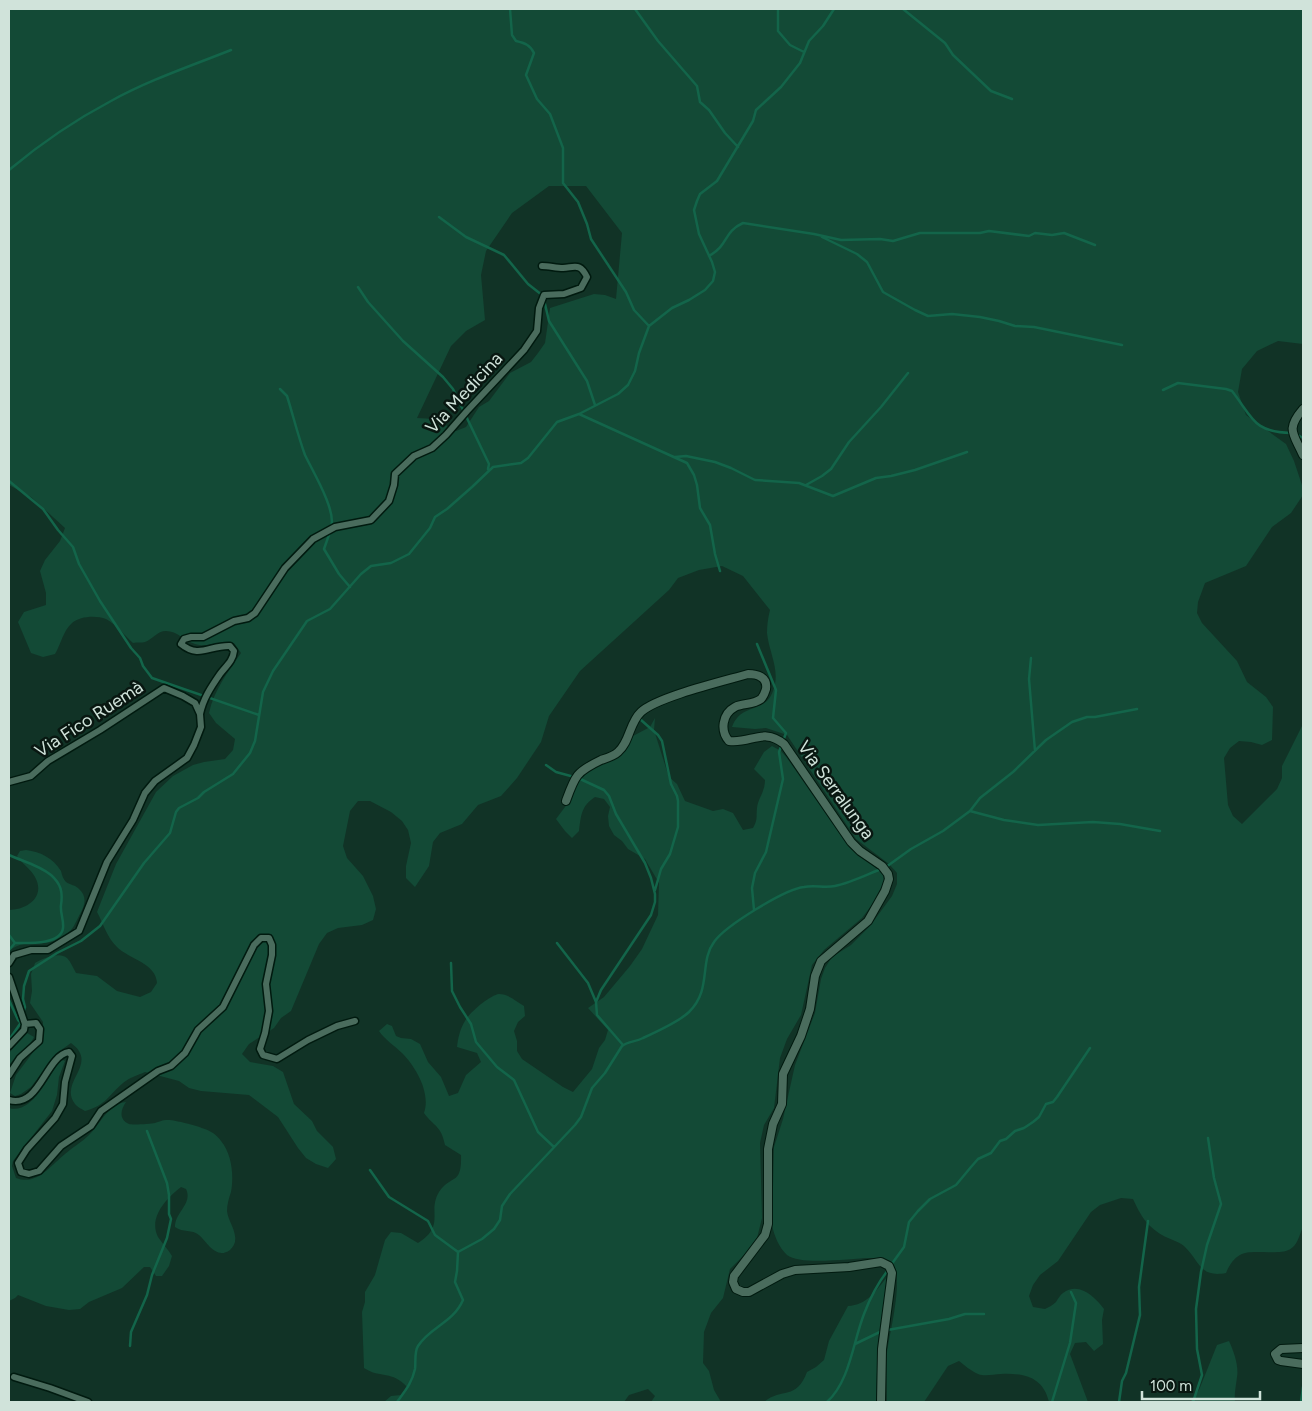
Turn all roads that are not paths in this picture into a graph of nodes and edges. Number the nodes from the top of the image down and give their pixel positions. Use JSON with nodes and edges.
{"nodes":[{"id":1,"x":542,"y":266,"type":"dead end"},
{"id":2,"x":1303,"y":409,"type":"edge"},
{"id":3,"x":1303,"y":456,"type":"edge"},
{"id":4,"x":200,"y":714,"type":"junction"},
{"id":5,"x":9,"y":782,"type":"edge"},
{"id":6,"x":566,"y":801,"type":"dead end"},
{"id":7,"x":9,"y":962,"type":"edge"},
{"id":8,"x":9,"y":977,"type":"edge"},
{"id":9,"x":355,"y":1021,"type":"dead end"},
{"id":10,"x":26,"y":1024,"type":"junction"},
{"id":11,"x":9,"y":1046,"type":"edge"},
{"id":12,"x":9,"y":1075,"type":"edge"},
{"id":13,"x":9,"y":1100,"type":"edge"},
{"id":14,"x":1303,"y":1348,"type":"edge"},
{"id":15,"x":1303,"y":1364,"type":"edge"},
{"id":16,"x":14,"y":1377,"type":"dead end"},
{"id":17,"x":88,"y":1402,"type":"edge"},
{"id":18,"x":881,"y":1402,"type":"edge"}],
"edges":[{"from":1,"to":4,"type":"street","name":"Via Medicina"},
{"from":2,"to":3,"type":"street"},
{"from":4,"to":5,"type":"street","name":"Via Fico Ruemà"},
{"from":4,"to":7,"type":"street"},
{"from":6,"to":18,"type":"street","name":"Via Serralunga"},
{"from":8,"to":10,"type":"street"},
{"from":9,"to":13,"type":"street"},
{"from":10,"to":11,"type":"street"},
{"from":10,"to":12,"type":"street"},
{"from":14,"to":15,"type":"street"},
{"from":16,"to":17,"type":"street"}]}
